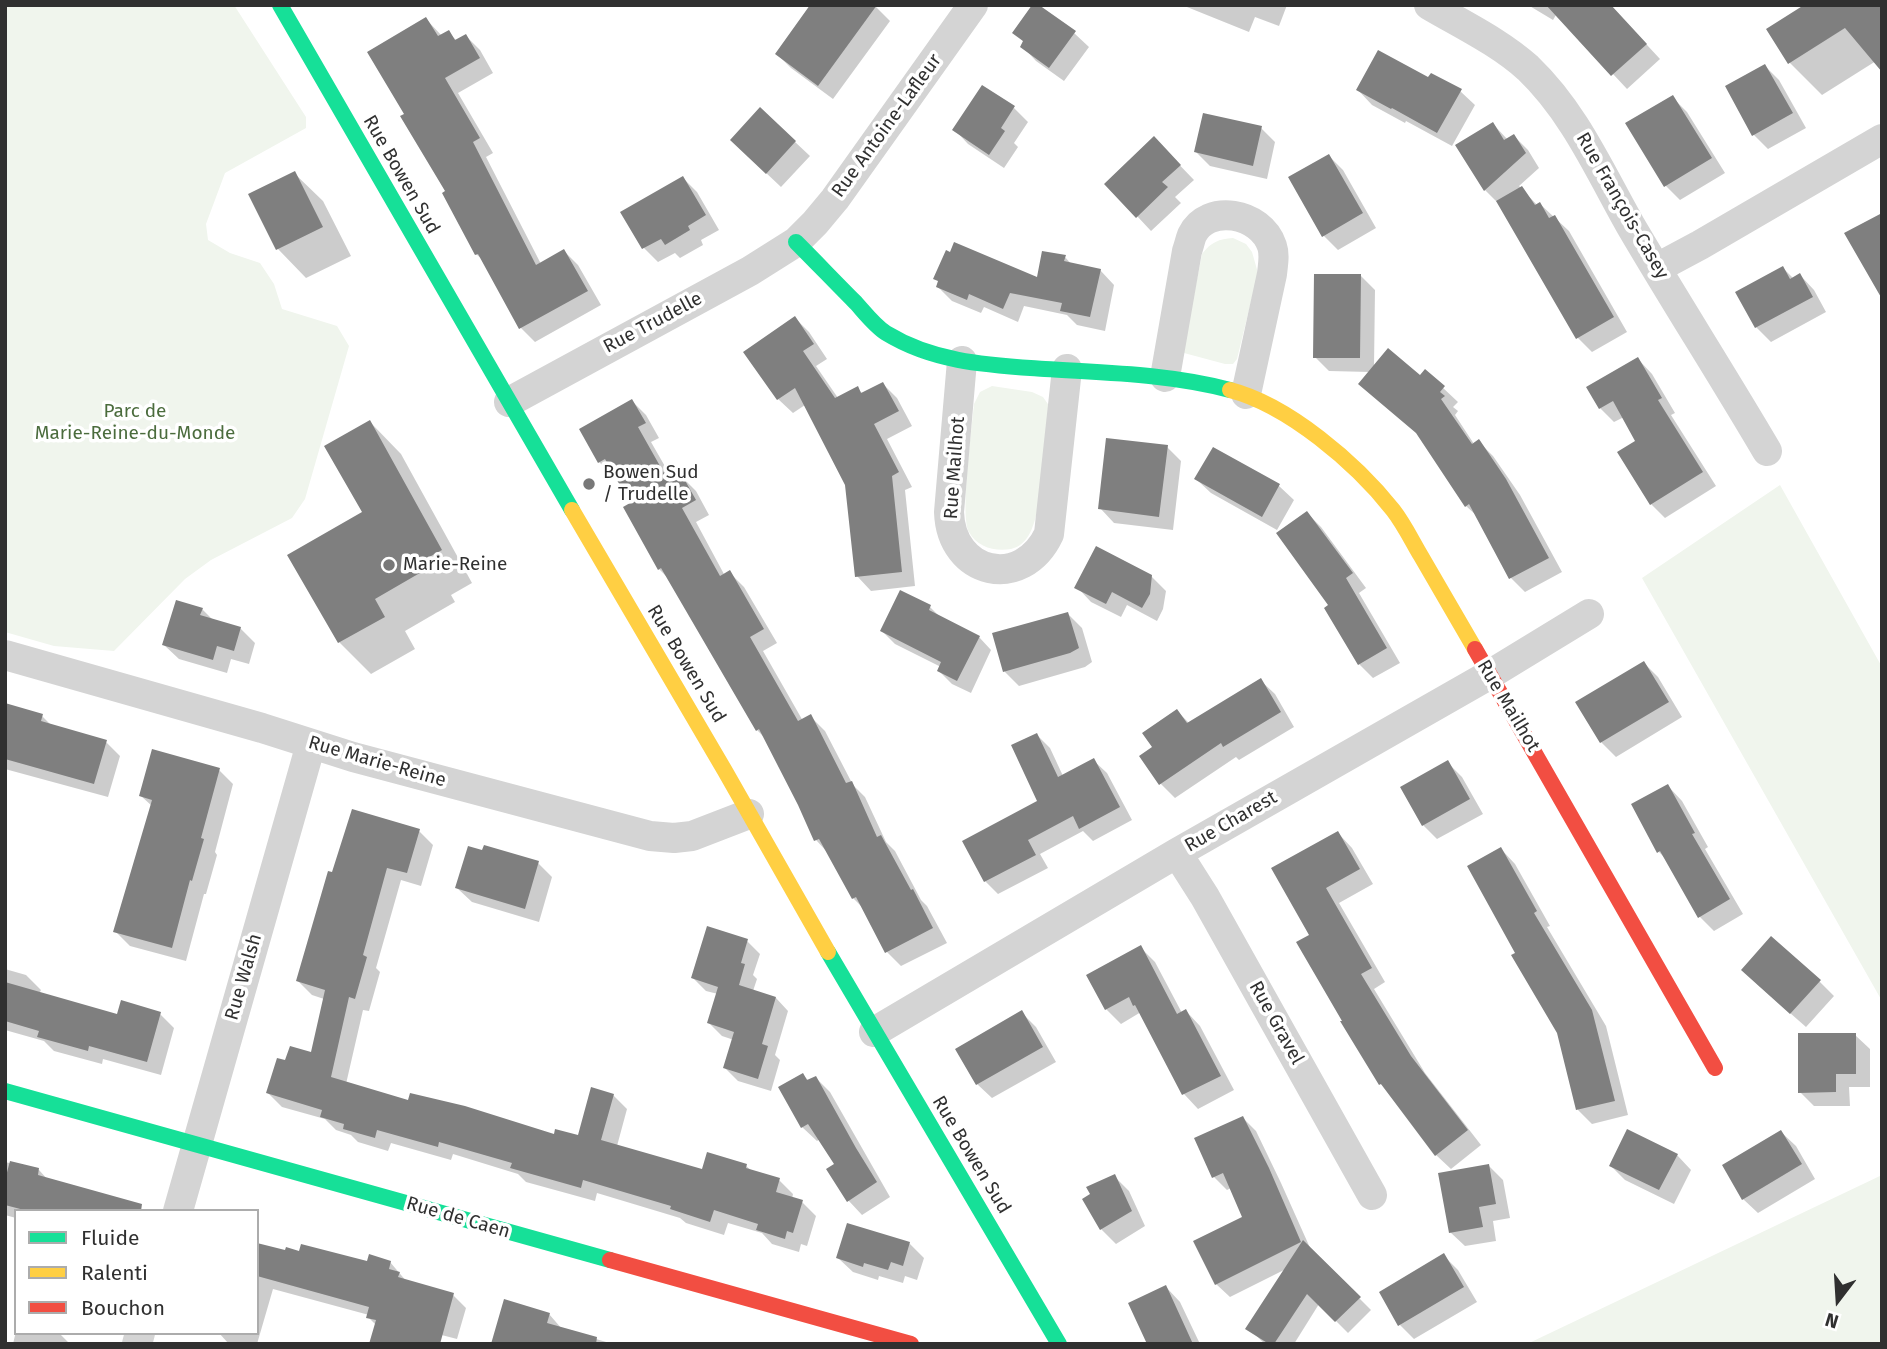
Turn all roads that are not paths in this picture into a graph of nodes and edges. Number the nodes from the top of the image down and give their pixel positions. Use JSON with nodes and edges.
{"nodes":[{"id":1,"x":280,"y":5,"type":"edge"},
{"id":2,"x":973,"y":5,"type":"edge"},
{"id":3,"x":1429,"y":5,"type":"edge"},
{"id":4,"x":1882,"y":139,"type":"edge"},
{"id":5,"x":796,"y":242,"type":"junction"},
{"id":6,"x":1657,"y":268,"type":"junction"},
{"id":7,"x":962,"y":361,"type":"junction"},
{"id":8,"x":1066,"y":369,"type":"junction"},
{"id":9,"x":1165,"y":377,"type":"junction"},
{"id":10,"x":1246,"y":394,"type":"junction"},
{"id":11,"x":509,"y":402,"type":"junction"},
{"id":12,"x":1767,"y":451,"type":"dead end"},
{"id":13,"x":1589,"y":614,"type":"dead end"},
{"id":14,"x":5,"y":656,"type":"edge"},
{"id":15,"x":1489,"y":675,"type":"junction"},
{"id":16,"x":311,"y":744,"type":"junction"},
{"id":17,"x":749,"y":814,"type":"junction"},
{"id":18,"x":1177,"y":853,"type":"junction"},
{"id":19,"x":874,"y":1032,"type":"junction"},
{"id":20,"x":1715,"y":1068,"type":"dead end"},
{"id":21,"x":5,"y":1091,"type":"edge"},
{"id":22,"x":197,"y":1145,"type":"junction"},
{"id":23,"x":1372,"y":1195,"type":"dead end"},
{"id":24,"x":179,"y":1209,"type":"edge"},
{"id":25,"x":1053,"y":1342,"type":"edge"},
{"id":26,"x":911,"y":1344,"type":"edge"}],
"edges":[{"from":1,"to":11,"type":"street","name":"Rue Bowen Sud"},
{"from":2,"to":5,"type":"street","name":"Rue Antoine-Lafleur"},
{"from":3,"to":6,"type":"street","name":"Rue François-Casey"},
{"from":4,"to":6,"type":"street"},
{"from":5,"to":7,"type":"street","name":"Rue Mailhot"},
{"from":5,"to":11,"type":"street","name":"Rue Trudelle"},
{"from":6,"to":12,"type":"street","name":"Rue François-Casey"},
{"from":7,"to":8,"type":"street","name":"Rue Mailhot"},
{"from":7,"to":8,"type":"street","name":"Rue Mailhot"},
{"from":8,"to":9,"type":"street","name":"Rue Mailhot"},
{"from":9,"to":10,"type":"street","name":"Rue Mailhot"},
{"from":9,"to":10,"type":"street"},
{"from":10,"to":15,"type":"street","name":"Rue Mailhot"},
{"from":11,"to":17,"type":"street","name":"Rue Bowen Sud"},
{"from":13,"to":15,"type":"street","name":"Rue Charest"},
{"from":14,"to":16,"type":"street","name":"Rue Marie-Reine"},
{"from":15,"to":18,"type":"street","name":"Rue Charest"},
{"from":15,"to":20,"type":"street","name":"Rue Mailhot"},
{"from":16,"to":17,"type":"street","name":"Rue Marie-Reine"},
{"from":16,"to":22,"type":"street","name":"Rue Walsh"},
{"from":17,"to":19,"type":"street","name":"Rue Bowen Sud"},
{"from":18,"to":19,"type":"street","name":"Rue Charest"},
{"from":18,"to":23,"type":"street","name":"Rue Gravel"},
{"from":19,"to":25,"type":"street","name":"Rue Bowen Sud"},
{"from":21,"to":22,"type":"street","name":"Rue de Caen"},
{"from":22,"to":24,"type":"street","name":"Rue Walsh"},
{"from":22,"to":26,"type":"street","name":"Rue de Caen"}]}
